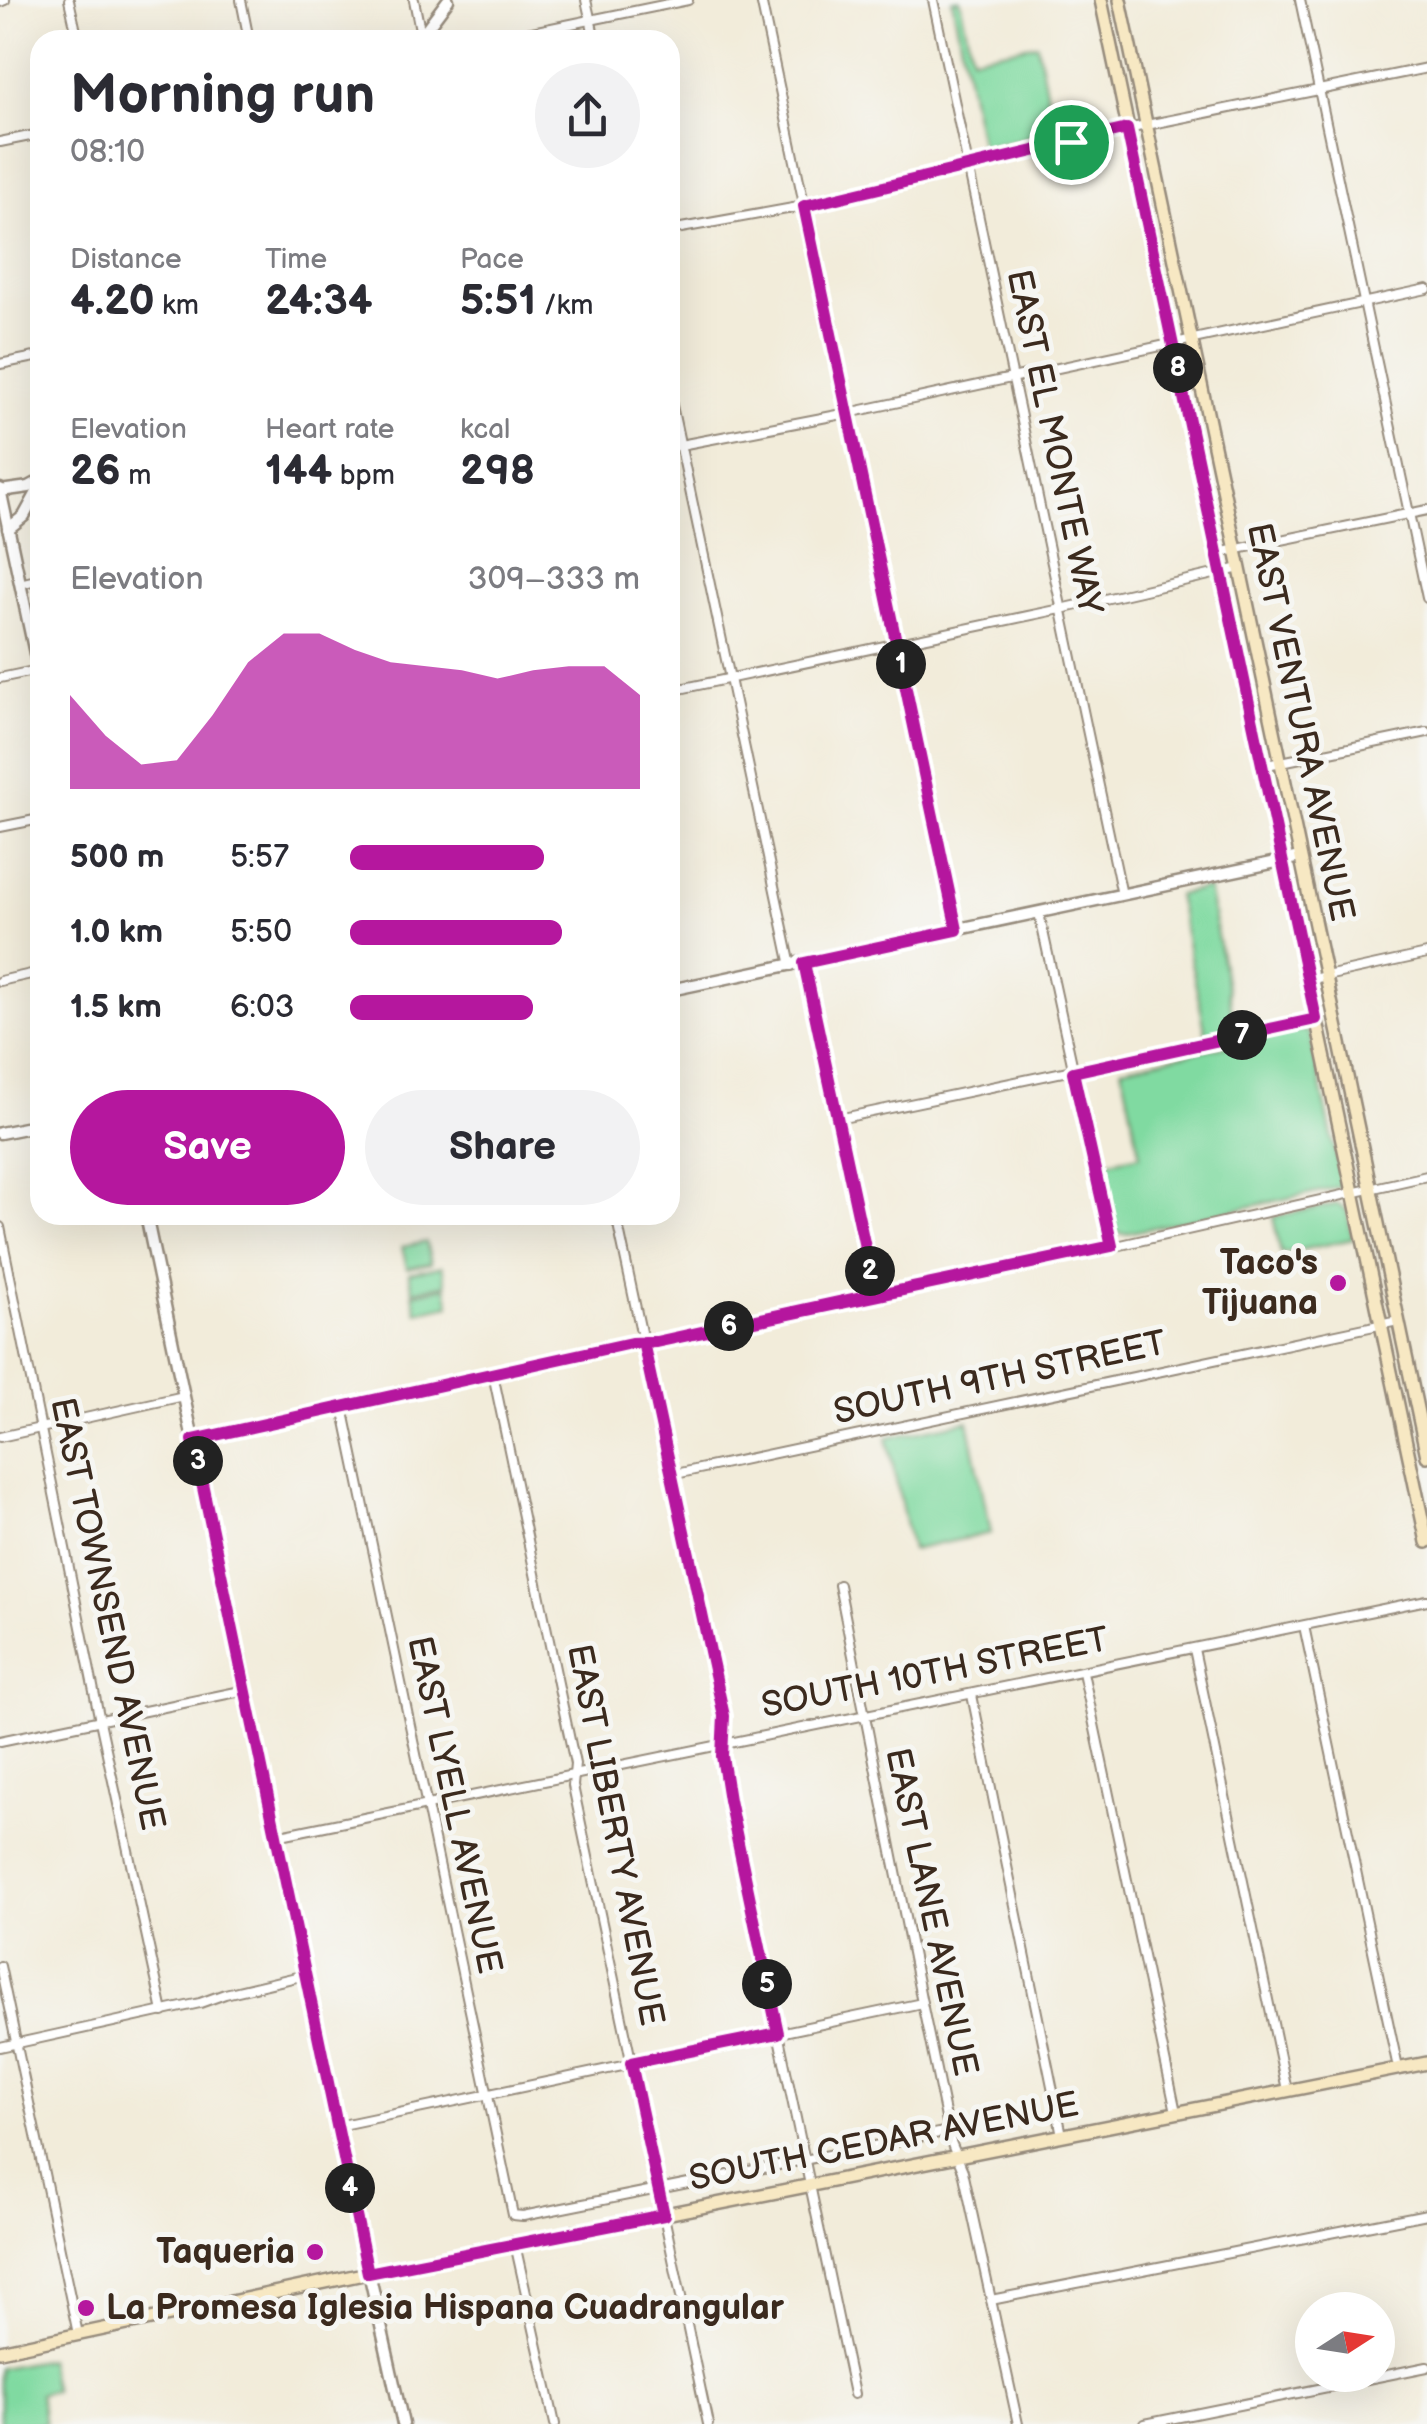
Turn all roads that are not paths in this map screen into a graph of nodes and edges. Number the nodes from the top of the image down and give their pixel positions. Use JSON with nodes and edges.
{"nodes":[{"id":1,"x":69,"y":0,"type":"edge"},
{"id":2,"x":241,"y":0,"type":"edge"},
{"id":3,"x":414,"y":0,"type":"edge"},
{"id":4,"x":448,"y":0,"type":"edge"},
{"id":5,"x":586,"y":0,"type":"edge"},
{"id":6,"x":688,"y":0,"type":"edge"},
{"id":7,"x":761,"y":0,"type":"edge"},
{"id":8,"x":933,"y":0,"type":"edge"},
{"id":9,"x":1100,"y":0,"type":"edge"},
{"id":10,"x":1120,"y":0,"type":"edge"},
{"id":11,"x":1300,"y":0,"type":"edge"},
{"id":12,"x":591,"y":21,"type":"junction"},
{"id":13,"x":76,"y":30,"type":"edge"},
{"id":14,"x":247,"y":30,"type":"edge"},
{"id":15,"x":420,"y":30,"type":"edge"},
{"id":16,"x":427,"y":30,"type":"edge"},
{"id":17,"x":545,"y":30,"type":"edge"},
{"id":18,"x":593,"y":30,"type":"edge"},
{"id":19,"x":1427,"y":68,"type":"edge"},
{"id":20,"x":1319,"y":90,"type":"junction"},
{"id":21,"x":1146,"y":125,"type":"junction"},
{"id":22,"x":1127,"y":129,"type":"junction"},
{"id":23,"x":30,"y":136,"type":"edge"},
{"id":24,"x":0,"y":142,"type":"edge"},
{"id":25,"x":968,"y":166,"type":"junction"},
{"id":26,"x":804,"y":206,"type":"junction"},
{"id":27,"x":680,"y":228,"type":"edge"},
{"id":28,"x":1427,"y":289,"type":"edge"},
{"id":29,"x":1364,"y":302,"type":"junction"},
{"id":30,"x":1191,"y":338,"type":"junction"},
{"id":31,"x":1172,"y":341,"type":"junction"},
{"id":32,"x":30,"y":358,"type":"edge"},
{"id":33,"x":0,"y":364,"type":"edge"},
{"id":34,"x":1012,"y":378,"type":"junction"},
{"id":35,"x":848,"y":413,"type":"junction"},
{"id":36,"x":680,"y":444,"type":"joint"},
{"id":37,"x":30,"y":487,"type":"edge"},
{"id":38,"x":0,"y":490,"type":"edge"},
{"id":39,"x":30,"y":504,"type":"edge"},
{"id":40,"x":1427,"y":510,"type":"edge"},
{"id":41,"x":1408,"y":513,"type":"junction"},
{"id":42,"x":4,"y":530,"type":"edge"},
{"id":43,"x":1236,"y":550,"type":"junction"},
{"id":44,"x":1218,"y":554,"type":"junction"},
{"id":45,"x":1240,"y":568,"type":"junction"},
{"id":46,"x":1222,"y":572,"type":"junction"},
{"id":47,"x":30,"y":582,"type":"edge"},
{"id":48,"x":20,"y":584,"type":"junction"},
{"id":49,"x":1427,"y":598,"type":"edge"},
{"id":50,"x":1062,"y":609,"type":"junction"},
{"id":51,"x":30,"y":631,"type":"edge"},
{"id":52,"x":896,"y":644,"type":"junction"},
{"id":53,"x":30,"y":674,"type":"edge"},
{"id":54,"x":0,"y":678,"type":"edge"},
{"id":55,"x":729,"y":678,"type":"junction"},
{"id":56,"x":680,"y":689,"type":"edge"},
{"id":57,"x":1427,"y":732,"type":"edge"},
{"id":58,"x":1281,"y":762,"type":"junction"},
{"id":59,"x":1262,"y":766,"type":"junction"},
{"id":60,"x":30,"y":820,"type":"edge"},
{"id":61,"x":0,"y":827,"type":"edge"},
{"id":62,"x":1300,"y":856,"type":"junction"},
{"id":63,"x":1283,"y":862,"type":"junction"},
{"id":64,"x":1122,"y":895,"type":"junction"},
{"id":65,"x":1038,"y":913,"type":"junction"},
{"id":66,"x":957,"y":930,"type":"junction"},
{"id":67,"x":1427,"y":954,"type":"edge"},
{"id":68,"x":804,"y":963,"type":"junction"},
{"id":69,"x":791,"y":966,"type":"junction"},
{"id":70,"x":30,"y":974,"type":"edge"},
{"id":71,"x":1326,"y":976,"type":"junction"},
{"id":72,"x":1308,"y":980,"type":"junction"},
{"id":73,"x":0,"y":981,"type":"edge"},
{"id":74,"x":680,"y":988,"type":"edge"},
{"id":75,"x":1316,"y":1019,"type":"junction"},
{"id":76,"x":1073,"y":1072,"type":"junction"},
{"id":77,"x":838,"y":1119,"type":"junction"},
{"id":78,"x":30,"y":1126,"type":"edge"},
{"id":79,"x":0,"y":1133,"type":"edge"},
{"id":80,"x":1427,"y":1176,"type":"edge"},
{"id":81,"x":1370,"y":1189,"type":"junction"},
{"id":82,"x":1353,"y":1193,"type":"junction"},
{"id":83,"x":148,"y":1225,"type":"edge"},
{"id":84,"x":618,"y":1225,"type":"edge"},
{"id":85,"x":0,"y":1227,"type":"edge"},
{"id":86,"x":1112,"y":1246,"type":"junction"},
{"id":87,"x":875,"y":1294,"type":"junction"},
{"id":88,"x":1398,"y":1321,"type":"junction"},
{"id":89,"x":1381,"y":1325,"type":"junction"},
{"id":90,"x":643,"y":1342,"type":"junction"},
{"id":91,"x":493,"y":1374,"type":"junction"},
{"id":92,"x":184,"y":1396,"type":"junction"},
{"id":93,"x":1421,"y":1398,"type":"edge"},
{"id":94,"x":343,"y":1407,"type":"junction"},
{"id":95,"x":40,"y":1429,"type":"junction"},
{"id":96,"x":0,"y":1437,"type":"edge"},
{"id":97,"x":193,"y":1440,"type":"junction"},
{"id":98,"x":1427,"y":1456,"type":"edge"},
{"id":99,"x":671,"y":1475,"type":"junction"},
{"id":100,"x":1427,"y":1542,"type":"edge"},
{"id":101,"x":839,"y":1585,"type":"dead end"},
{"id":102,"x":1427,"y":1600,"type":"edge"},
{"id":103,"x":1304,"y":1626,"type":"junction"},
{"id":104,"x":1194,"y":1649,"type":"junction"},
{"id":105,"x":1083,"y":1672,"type":"junction"},
{"id":106,"x":246,"y":1690,"type":"junction"},
{"id":107,"x":972,"y":1695,"type":"junction"},
{"id":108,"x":862,"y":1716,"type":"junction"},
{"id":109,"x":100,"y":1721,"type":"junction"},
{"id":110,"x":0,"y":1741,"type":"edge"},
{"id":111,"x":723,"y":1744,"type":"junction"},
{"id":112,"x":573,"y":1774,"type":"junction"},
{"id":113,"x":426,"y":1804,"type":"junction"},
{"id":114,"x":276,"y":1836,"type":"junction"},
{"id":115,"x":0,"y":1966,"type":"edge"},
{"id":116,"x":306,"y":1976,"type":"junction"},
{"id":117,"x":922,"y":2004,"type":"junction"},
{"id":118,"x":163,"y":2012,"type":"junction"},
{"id":119,"x":778,"y":2033,"type":"junction"},
{"id":120,"x":16,"y":2042,"type":"junction"},
{"id":121,"x":0,"y":2047,"type":"edge"},
{"id":122,"x":1427,"y":2062,"type":"edge"},
{"id":123,"x":631,"y":2063,"type":"junction"},
{"id":124,"x":1398,"y":2068,"type":"junction"},
{"id":125,"x":1287,"y":2090,"type":"junction"},
{"id":126,"x":486,"y":2093,"type":"junction"},
{"id":127,"x":1176,"y":2112,"type":"junction"},
{"id":128,"x":337,"y":2126,"type":"junction"},
{"id":129,"x":949,"y":2131,"type":"junction"},
{"id":130,"x":1062,"y":2135,"type":"junction"},
{"id":131,"x":957,"y":2156,"type":"junction"},
{"id":132,"x":805,"y":2160,"type":"junction"},
{"id":133,"x":810,"y":2185,"type":"junction"},
{"id":134,"x":658,"y":2189,"type":"junction"},
{"id":135,"x":1427,"y":2214,"type":"edge"},
{"id":136,"x":664,"y":2215,"type":"junction"},
{"id":137,"x":515,"y":2244,"type":"junction"},
{"id":138,"x":368,"y":2273,"type":"junction"},
{"id":139,"x":991,"y":2300,"type":"junction"},
{"id":140,"x":78,"y":2334,"type":"junction"},
{"id":141,"x":0,"y":2351,"type":"edge"},
{"id":142,"x":1427,"y":2367,"type":"edge"},
{"id":143,"x":854,"y":2394,"type":"dead end"},
{"id":144,"x":403,"y":2424,"type":"edge"},
{"id":145,"x":555,"y":2424,"type":"edge"},
{"id":146,"x":708,"y":2424,"type":"edge"},
{"id":147,"x":1018,"y":2424,"type":"edge"},
{"id":148,"x":1145,"y":2424,"type":"edge"}],
"edges":[{"from":1,"to":13,"type":"street"},
{"from":2,"to":14,"type":"street"},
{"from":3,"to":15,"type":"street"},
{"from":4,"to":16,"type":"street"},
{"from":5,"to":12,"type":"street"},
{"from":6,"to":12,"type":"street"},
{"from":7,"to":26,"type":"street"},
{"from":8,"to":25,"type":"street","name":"EAST EL MONTE WAY"},
{"from":9,"to":22,"type":"main road","name":"EAST VENTURA AVENUE"},
{"from":10,"to":21,"type":"main road","name":"EAST VENTURA AVENUE"},
{"from":11,"to":20,"type":"street"},
{"from":12,"to":17,"type":"street"},
{"from":12,"to":18,"type":"street"},
{"from":19,"to":20,"type":"street"},
{"from":20,"to":21,"type":"street"},
{"from":20,"to":29,"type":"street"},
{"from":21,"to":22,"type":"street"},
{"from":21,"to":30,"type":"main road","name":"EAST VENTURA AVENUE"},
{"from":22,"to":25,"type":"street"},
{"from":22,"to":31,"type":"main road","name":"EAST VENTURA AVENUE"},
{"from":23,"to":24,"type":"street"},
{"from":25,"to":26,"type":"street"},
{"from":25,"to":34,"type":"street","name":"EAST EL MONTE WAY"},
{"from":26,"to":27,"type":"street"},
{"from":26,"to":35,"type":"street"},
{"from":28,"to":29,"type":"street"},
{"from":29,"to":30,"type":"street"},
{"from":29,"to":41,"type":"street"},
{"from":30,"to":31,"type":"street"},
{"from":30,"to":43,"type":"main road","name":"EAST VENTURA AVENUE"},
{"from":31,"to":34,"type":"street"},
{"from":31,"to":44,"type":"main road","name":"EAST VENTURA AVENUE"},
{"from":32,"to":33,"type":"street"},
{"from":34,"to":35,"type":"street"},
{"from":34,"to":50,"type":"street","name":"EAST EL MONTE WAY"},
{"from":35,"to":36,"type":"street"},
{"from":35,"to":52,"type":"street"},
{"from":36,"to":55,"type":"street"},
{"from":37,"to":38,"type":"street"},
{"from":38,"to":42,"type":"street"},
{"from":39,"to":42,"type":"street"},
{"from":40,"to":41,"type":"street"},
{"from":41,"to":43,"type":"street"},
{"from":41,"to":49,"type":"street"},
{"from":42,"to":48,"type":"street"},
{"from":43,"to":44,"type":"street"},
{"from":43,"to":45,"type":"main road","name":"EAST VENTURA AVENUE"},
{"from":44,"to":46,"type":"main road","name":"EAST VENTURA AVENUE"},
{"from":45,"to":46,"type":"street"},
{"from":45,"to":58,"type":"main road","name":"EAST VENTURA AVENUE"},
{"from":46,"to":50,"type":"street"},
{"from":46,"to":59,"type":"main road","name":"EAST VENTURA AVENUE"},
{"from":47,"to":48,"type":"street"},
{"from":48,"to":51,"type":"street"},
{"from":50,"to":52,"type":"street"},
{"from":50,"to":64,"type":"street","name":"EAST EL MONTE WAY"},
{"from":52,"to":55,"type":"street"},
{"from":52,"to":66,"type":"street"},
{"from":53,"to":54,"type":"street"},
{"from":55,"to":56,"type":"street"},
{"from":55,"to":69,"type":"street"},
{"from":57,"to":58,"type":"street"},
{"from":58,"to":59,"type":"street"},
{"from":58,"to":62,"type":"main road","name":"EAST VENTURA AVENUE"},
{"from":59,"to":63,"type":"main road","name":"EAST VENTURA AVENUE"},
{"from":60,"to":61,"type":"street"},
{"from":62,"to":63,"type":"street"},
{"from":62,"to":71,"type":"main road","name":"EAST VENTURA AVENUE"},
{"from":63,"to":64,"type":"street"},
{"from":63,"to":72,"type":"main road","name":"EAST VENTURA AVENUE"},
{"from":64,"to":65,"type":"street"},
{"from":65,"to":66,"type":"street"},
{"from":65,"to":76,"type":"street"},
{"from":66,"to":68,"type":"street"},
{"from":67,"to":71,"type":"street"},
{"from":68,"to":69,"type":"street"},
{"from":68,"to":77,"type":"street"},
{"from":69,"to":74,"type":"street"},
{"from":70,"to":73,"type":"street"},
{"from":71,"to":72,"type":"street"},
{"from":71,"to":81,"type":"main road","name":"EAST VENTURA AVENUE"},
{"from":72,"to":75,"type":"main road","name":"EAST VENTURA AVENUE"},
{"from":75,"to":76,"type":"street"},
{"from":75,"to":82,"type":"main road","name":"EAST VENTURA AVENUE"},
{"from":76,"to":77,"type":"street"},
{"from":76,"to":86,"type":"street"},
{"from":77,"to":87,"type":"street"},
{"from":78,"to":79,"type":"street"},
{"from":80,"to":81,"type":"street"},
{"from":81,"to":82,"type":"street"},
{"from":81,"to":88,"type":"main road","name":"EAST VENTURA AVENUE"},
{"from":82,"to":86,"type":"street"},
{"from":82,"to":89,"type":"main road","name":"EAST VENTURA AVENUE"},
{"from":83,"to":92,"type":"street"},
{"from":84,"to":90,"type":"street"},
{"from":85,"to":95,"type":"street","name":"EAST TOWNSEND AVENUE"},
{"from":86,"to":87,"type":"street"},
{"from":87,"to":90,"type":"street"},
{"from":88,"to":89,"type":"street","name":"SOUTH 9TH STREET"},
{"from":88,"to":93,"type":"main road","name":"EAST VENTURA AVENUE"},
{"from":89,"to":99,"type":"street","name":"SOUTH 9TH STREET"},
{"from":89,"to":100,"type":"main road","name":"EAST VENTURA AVENUE"},
{"from":90,"to":91,"type":"street"},
{"from":90,"to":99,"type":"street"},
{"from":91,"to":94,"type":"street"},
{"from":91,"to":112,"type":"street","name":"EAST LIBERTY AVENUE"},
{"from":92,"to":95,"type":"street"},
{"from":92,"to":97,"type":"street"},
{"from":93,"to":98,"type":"main road","name":"EAST VENTURA AVENUE"},
{"from":94,"to":97,"type":"street"},
{"from":94,"to":113,"type":"street","name":"EAST LYELL AVENUE"},
{"from":95,"to":96,"type":"street"},
{"from":95,"to":109,"type":"street","name":"EAST TOWNSEND AVENUE"},
{"from":97,"to":106,"type":"street"},
{"from":99,"to":111,"type":"street"},
{"from":101,"to":108,"type":"street","name":"EAST LANE AVENUE"},
{"from":102,"to":103,"type":"street","name":"SOUTH 10TH STREET"},
{"from":103,"to":104,"type":"street","name":"SOUTH 10TH STREET"},
{"from":103,"to":124,"type":"street"},
{"from":104,"to":105,"type":"street","name":"SOUTH 10TH STREET"},
{"from":104,"to":125,"type":"street"},
{"from":105,"to":107,"type":"street","name":"SOUTH 10TH STREET"},
{"from":105,"to":127,"type":"street"},
{"from":106,"to":109,"type":"street"},
{"from":106,"to":114,"type":"street"},
{"from":107,"to":108,"type":"street","name":"SOUTH 10TH STREET"},
{"from":107,"to":130,"type":"street"},
{"from":108,"to":111,"type":"street","name":"SOUTH 10TH STREET"},
{"from":108,"to":117,"type":"street","name":"EAST LANE AVENUE"},
{"from":109,"to":110,"type":"street"},
{"from":109,"to":118,"type":"street","name":"EAST TOWNSEND AVENUE"},
{"from":111,"to":112,"type":"street","name":"SOUTH 10TH STREET"},
{"from":111,"to":119,"type":"street"},
{"from":112,"to":113,"type":"street","name":"SOUTH 10TH STREET"},
{"from":112,"to":123,"type":"street","name":"EAST LIBERTY AVENUE"},
{"from":113,"to":114,"type":"street","name":"SOUTH 10TH STREET"},
{"from":113,"to":126,"type":"street","name":"EAST LYELL AVENUE"},
{"from":114,"to":116,"type":"street"},
{"from":115,"to":120,"type":"street"},
{"from":116,"to":118,"type":"street"},
{"from":116,"to":128,"type":"street"},
{"from":117,"to":119,"type":"street"},
{"from":117,"to":129,"type":"street","name":"EAST LANE AVENUE"},
{"from":118,"to":120,"type":"street"},
{"from":119,"to":123,"type":"street"},
{"from":119,"to":132,"type":"street"},
{"from":120,"to":121,"type":"street"},
{"from":120,"to":140,"type":"street"},
{"from":122,"to":124,"type":"main road","name":"SOUTH CEDAR AVENUE"},
{"from":123,"to":126,"type":"street"},
{"from":123,"to":134,"type":"street","name":"EAST LIBERTY AVENUE"},
{"from":124,"to":125,"type":"main road","name":"SOUTH CEDAR AVENUE"},
{"from":125,"to":127,"type":"main road","name":"SOUTH CEDAR AVENUE"},
{"from":126,"to":128,"type":"street"},
{"from":126,"to":134,"type":"street","name":"EAST LYELL AVENUE"},
{"from":127,"to":130,"type":"main road","name":"SOUTH CEDAR AVENUE"},
{"from":128,"to":138,"type":"street"},
{"from":129,"to":131,"type":"street","name":"EAST LANE AVENUE"},
{"from":129,"to":132,"type":"street"},
{"from":130,"to":131,"type":"main road","name":"SOUTH CEDAR AVENUE"},
{"from":131,"to":133,"type":"main road","name":"SOUTH CEDAR AVENUE"},
{"from":131,"to":139,"type":"street","name":"EAST LANE AVENUE"},
{"from":132,"to":133,"type":"street"},
{"from":132,"to":134,"type":"street"},
{"from":133,"to":136,"type":"main road","name":"SOUTH CEDAR AVENUE"},
{"from":133,"to":143,"type":"street"},
{"from":134,"to":136,"type":"street","name":"EAST LIBERTY AVENUE"},
{"from":135,"to":139,"type":"street"},
{"from":136,"to":137,"type":"main road","name":"SOUTH CEDAR AVENUE"},
{"from":136,"to":146,"type":"street","name":"EAST LIBERTY AVENUE"},
{"from":137,"to":138,"type":"main road","name":"SOUTH CEDAR AVENUE"},
{"from":137,"to":145,"type":"street"},
{"from":138,"to":140,"type":"main road","name":"SOUTH CEDAR AVENUE"},
{"from":138,"to":144,"type":"street"},
{"from":139,"to":147,"type":"street","name":"EAST LANE AVENUE"},
{"from":140,"to":141,"type":"main road","name":"SOUTH CEDAR AVENUE"},
{"from":142,"to":148,"type":"street"}]}
